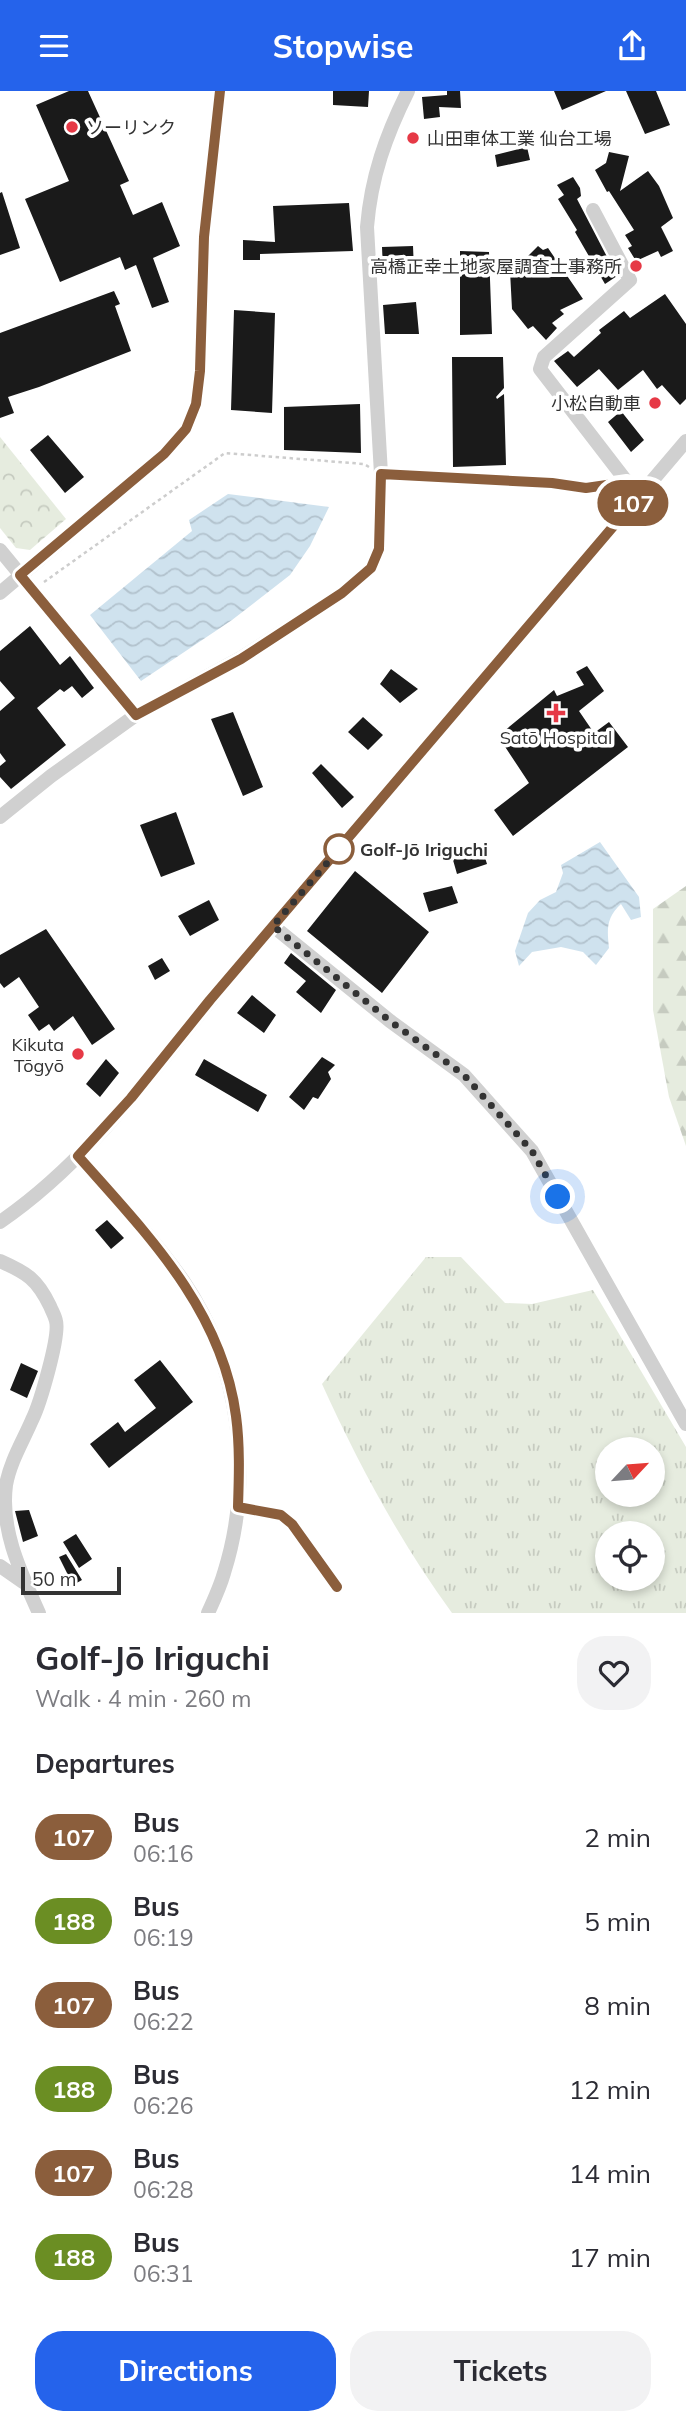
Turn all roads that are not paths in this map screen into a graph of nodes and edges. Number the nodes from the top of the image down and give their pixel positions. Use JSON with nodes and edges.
{"nodes":[{"id":1,"x":220,"y":91,"type":"edge"},
{"id":2,"x":408,"y":91,"type":"edge"},
{"id":3,"x":593,"y":210,"type":"dead end"},
{"id":4,"x":686,"y":441,"type":"edge"},
{"id":5,"x":381,"y":474,"type":"junction"},
{"id":6,"x":627,"y":482,"type":"junction"},
{"id":7,"x":640,"y":495,"type":"junction"},
{"id":8,"x":0,"y":550,"type":"edge"},
{"id":9,"x":20,"y":575,"type":"junction"},
{"id":10,"x":0,"y":593,"type":"edge"},
{"id":11,"x":136,"y":715,"type":"junction"},
{"id":12,"x":0,"y":817,"type":"edge"},
{"id":13,"x":273,"y":926,"type":"junction"},
{"id":14,"x":78,"y":1156,"type":"junction"},
{"id":15,"x":0,"y":1222,"type":"edge"},
{"id":16,"x":0,"y":1261,"type":"edge"},
{"id":17,"x":686,"y":1424,"type":"edge"},
{"id":18,"x":238,"y":1507,"type":"junction"},
{"id":19,"x":0,"y":1566,"type":"edge"},
{"id":20,"x":23,"y":1582,"type":"junction"},
{"id":21,"x":337,"y":1587,"type":"dead end"},
{"id":22,"x":39,"y":1613,"type":"edge"},
{"id":23,"x":208,"y":1613,"type":"edge"}],
"edges":[{"from":1,"to":9,"type":"street"},
{"from":2,"to":5,"type":"street"},
{"from":3,"to":6,"type":"street"},
{"from":4,"to":7,"type":"street"},
{"from":5,"to":6,"type":"street"},
{"from":5,"to":11,"type":"street"},
{"from":6,"to":7,"type":"street"},
{"from":7,"to":13,"type":"street"},
{"from":8,"to":9,"type":"street"},
{"from":9,"to":10,"type":"street"},
{"from":9,"to":11,"type":"street"},
{"from":11,"to":12,"type":"street"},
{"from":13,"to":14,"type":"street"},
{"from":13,"to":17,"type":"street"},
{"from":14,"to":15,"type":"street"},
{"from":14,"to":18,"type":"street"},
{"from":16,"to":20,"type":"street"},
{"from":18,"to":21,"type":"street"},
{"from":18,"to":23,"type":"street"},
{"from":19,"to":20,"type":"street"},
{"from":20,"to":22,"type":"street"}]}
